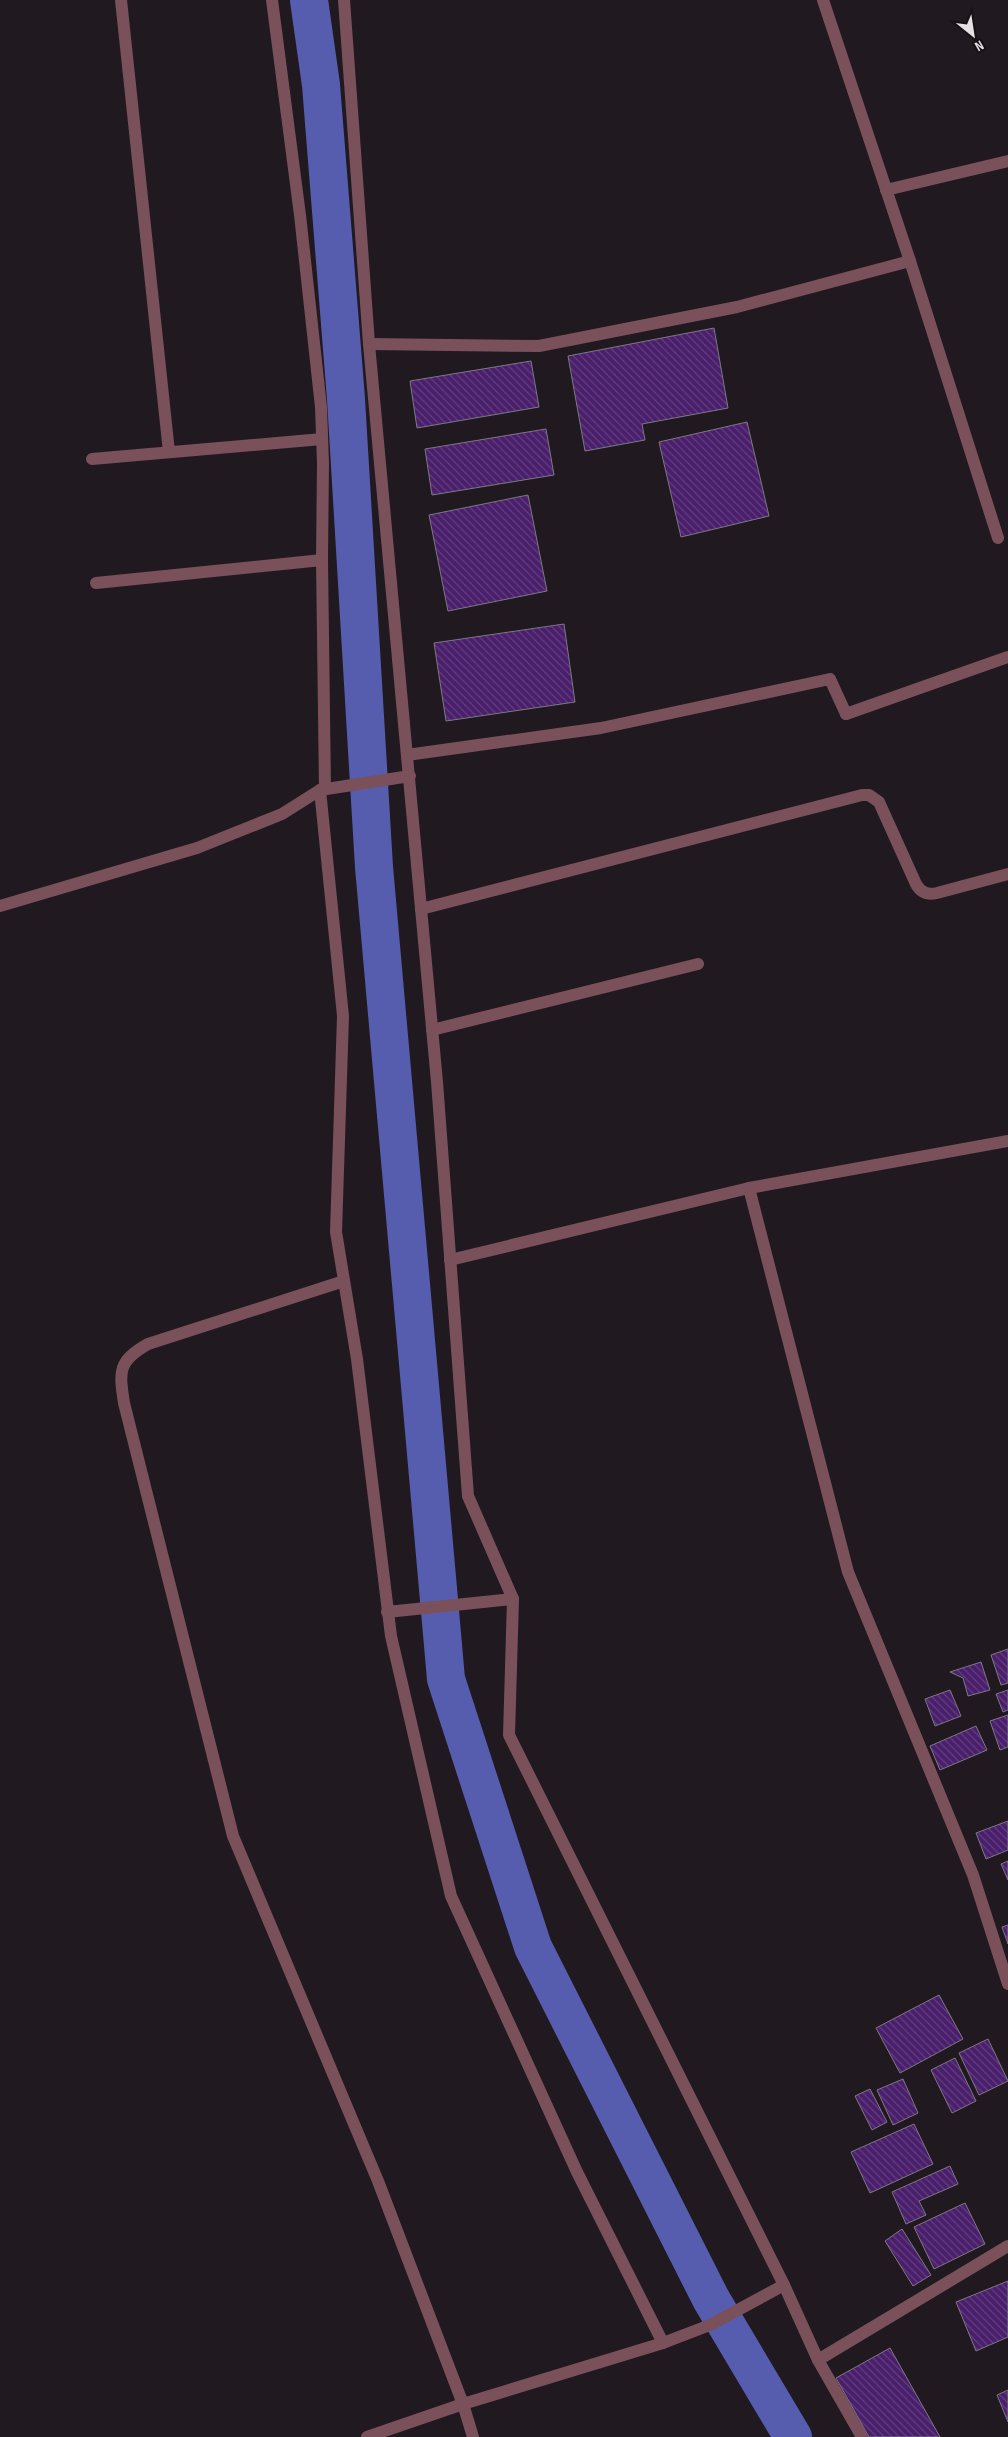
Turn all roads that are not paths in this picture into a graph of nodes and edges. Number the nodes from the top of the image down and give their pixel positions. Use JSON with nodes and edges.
{"nodes":[{"id":1,"x":121,"y":0,"type":"edge"},
{"id":2,"x":272,"y":0,"type":"edge"},
{"id":3,"x":344,"y":0,"type":"edge"},
{"id":4,"x":823,"y":0,"type":"edge"},
{"id":5,"x":1008,"y":161,"type":"edge"},
{"id":6,"x":886,"y":190,"type":"junction"},
{"id":7,"x":910,"y":261,"type":"junction"},
{"id":8,"x":369,"y":344,"type":"junction"},
{"id":9,"x":322,"y":439,"type":"junction"},
{"id":10,"x":169,"y":452,"type":"junction"},
{"id":11,"x":92,"y":459,"type":"dead end"},
{"id":12,"x":998,"y":538,"type":"dead end"},
{"id":13,"x":322,"y":560,"type":"junction"},
{"id":14,"x":96,"y":583,"type":"dead end"},
{"id":15,"x":1008,"y":657,"type":"edge"},
{"id":16,"x":407,"y":754,"type":"junction"},
{"id":17,"x":410,"y":776,"type":"junction"},
{"id":18,"x":323,"y":789,"type":"junction"},
{"id":19,"x":1008,"y":874,"type":"edge"},
{"id":20,"x":0,"y":906,"type":"edge"},
{"id":21,"x":421,"y":909,"type":"junction"},
{"id":22,"x":698,"y":964,"type":"dead end"},
{"id":23,"x":432,"y":1030,"type":"junction"},
{"id":24,"x":1008,"y":1141,"type":"edge"},
{"id":25,"x":749,"y":1188,"type":"junction"},
{"id":26,"x":450,"y":1260,"type":"junction"},
{"id":27,"x":344,"y":1281,"type":"junction"},
{"id":28,"x":513,"y":1599,"type":"junction"},
{"id":29,"x":387,"y":1612,"type":"junction"},
{"id":30,"x":1008,"y":1984,"type":"edge"},
{"id":31,"x":1008,"y":2246,"type":"edge"},
{"id":32,"x":784,"y":2285,"type":"junction"},
{"id":33,"x":663,"y":2343,"type":"junction"},
{"id":34,"x":818,"y":2360,"type":"junction"},
{"id":35,"x":463,"y":2404,"type":"junction"},
{"id":36,"x":367,"y":2437,"type":"edge"},
{"id":37,"x":473,"y":2437,"type":"edge"},
{"id":38,"x":862,"y":2437,"type":"edge"}],
"edges":[{"from":1,"to":10,"type":"street"},
{"from":2,"to":9,"type":"street"},
{"from":3,"to":8,"type":"street"},
{"from":4,"to":6,"type":"street"},
{"from":5,"to":6,"type":"street"},
{"from":6,"to":7,"type":"street"},
{"from":7,"to":8,"type":"street"},
{"from":7,"to":12,"type":"street"},
{"from":8,"to":16,"type":"street"},
{"from":9,"to":10,"type":"street"},
{"from":9,"to":13,"type":"street"},
{"from":10,"to":11,"type":"street"},
{"from":13,"to":14,"type":"street"},
{"from":13,"to":18,"type":"street"},
{"from":15,"to":16,"type":"street"},
{"from":16,"to":17,"type":"street"},
{"from":17,"to":18,"type":"street"},
{"from":17,"to":21,"type":"street"},
{"from":18,"to":20,"type":"street"},
{"from":18,"to":27,"type":"street"},
{"from":19,"to":21,"type":"street"},
{"from":21,"to":23,"type":"street"},
{"from":22,"to":23,"type":"street"},
{"from":23,"to":26,"type":"street"},
{"from":24,"to":25,"type":"street"},
{"from":25,"to":26,"type":"street"},
{"from":25,"to":30,"type":"street"},
{"from":26,"to":28,"type":"street"},
{"from":27,"to":29,"type":"street"},
{"from":27,"to":35,"type":"street"},
{"from":28,"to":29,"type":"street"},
{"from":28,"to":32,"type":"street"},
{"from":29,"to":33,"type":"street"},
{"from":31,"to":34,"type":"street"},
{"from":32,"to":33,"type":"street"},
{"from":32,"to":34,"type":"street"},
{"from":33,"to":35,"type":"street"},
{"from":34,"to":38,"type":"street"},
{"from":35,"to":36,"type":"street"},
{"from":35,"to":37,"type":"street"}]}
